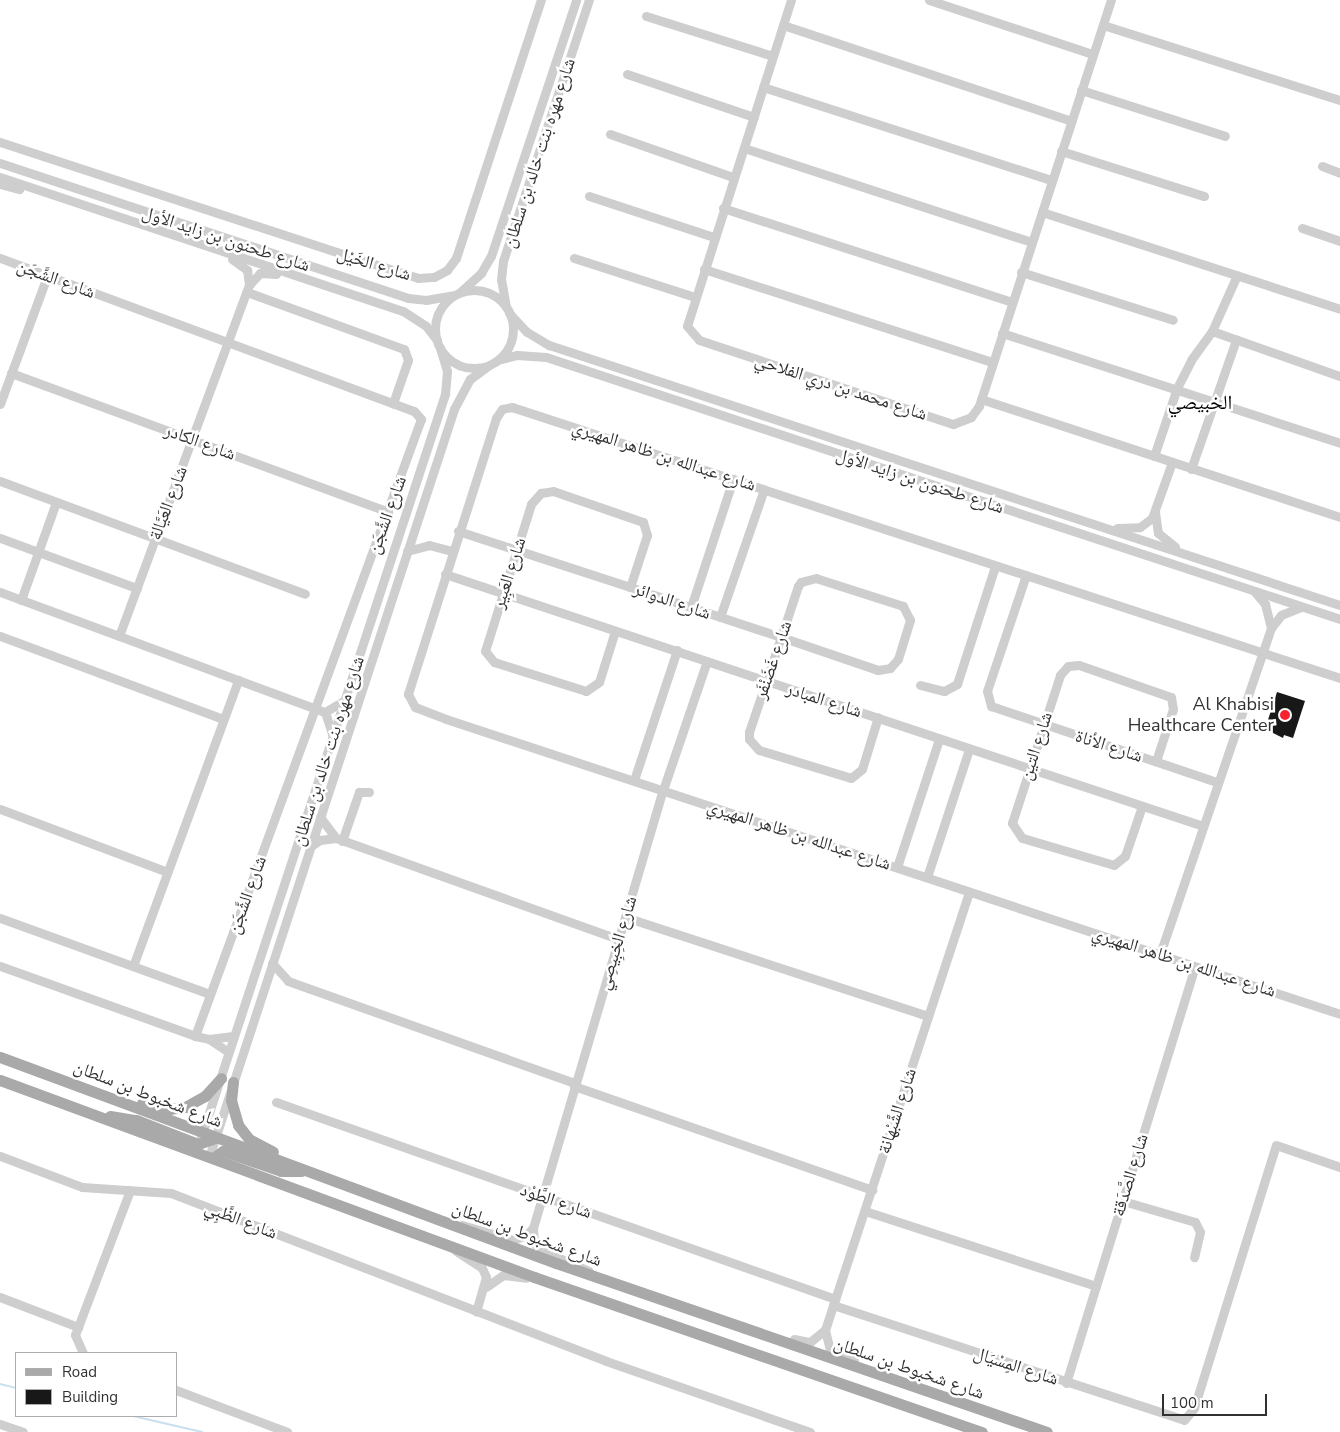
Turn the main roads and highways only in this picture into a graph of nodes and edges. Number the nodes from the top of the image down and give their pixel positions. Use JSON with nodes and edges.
{"nodes":[{"id":1,"x":0,"y":1057,"type":"edge"},
{"id":2,"x":56,"y":1078,"type":"junction"},
{"id":3,"x":221,"y":1078,"type":"road end"},
{"id":4,"x":0,"y":1080,"type":"edge"},
{"id":5,"x":233,"y":1082,"type":"road end"},
{"id":6,"x":199,"y":1143,"type":"junction"},
{"id":7,"x":211,"y":1158,"type":"junction"},
{"id":8,"x":305,"y":1170,"type":"junction"},
{"id":9,"x":368,"y":1194,"type":"junction"},
{"id":10,"x":982,"y":1432,"type":"edge"},
{"id":11,"x":1047,"y":1432,"type":"edge"}],
"edges":[{"from":1,"to":2,"type":"main road","name":"شارع شخبوط بن سلطان"},
{"from":2,"to":3,"type":"main road"},
{"from":2,"to":6,"type":"main road","name":"شارع شخبوط بن سلطان"},
{"from":4,"to":6,"type":"main road","name":"شارع شخبوط بن سلطان"},
{"from":5,"to":9,"type":"main road"},
{"from":6,"to":7,"type":"main road","name":"شارع شخبوط بن سلطان"},
{"from":6,"to":8,"type":"main road","name":"شارع شخبوط بن سلطان"},
{"from":7,"to":8,"type":"main road"},
{"from":7,"to":10,"type":"main road","name":"شارع شخبوط بن سلطان"},
{"from":8,"to":9,"type":"main road","name":"شارع شخبوط بن سلطان"},
{"from":9,"to":11,"type":"main road","name":"شارع شخبوط بن سلطان"}]}
